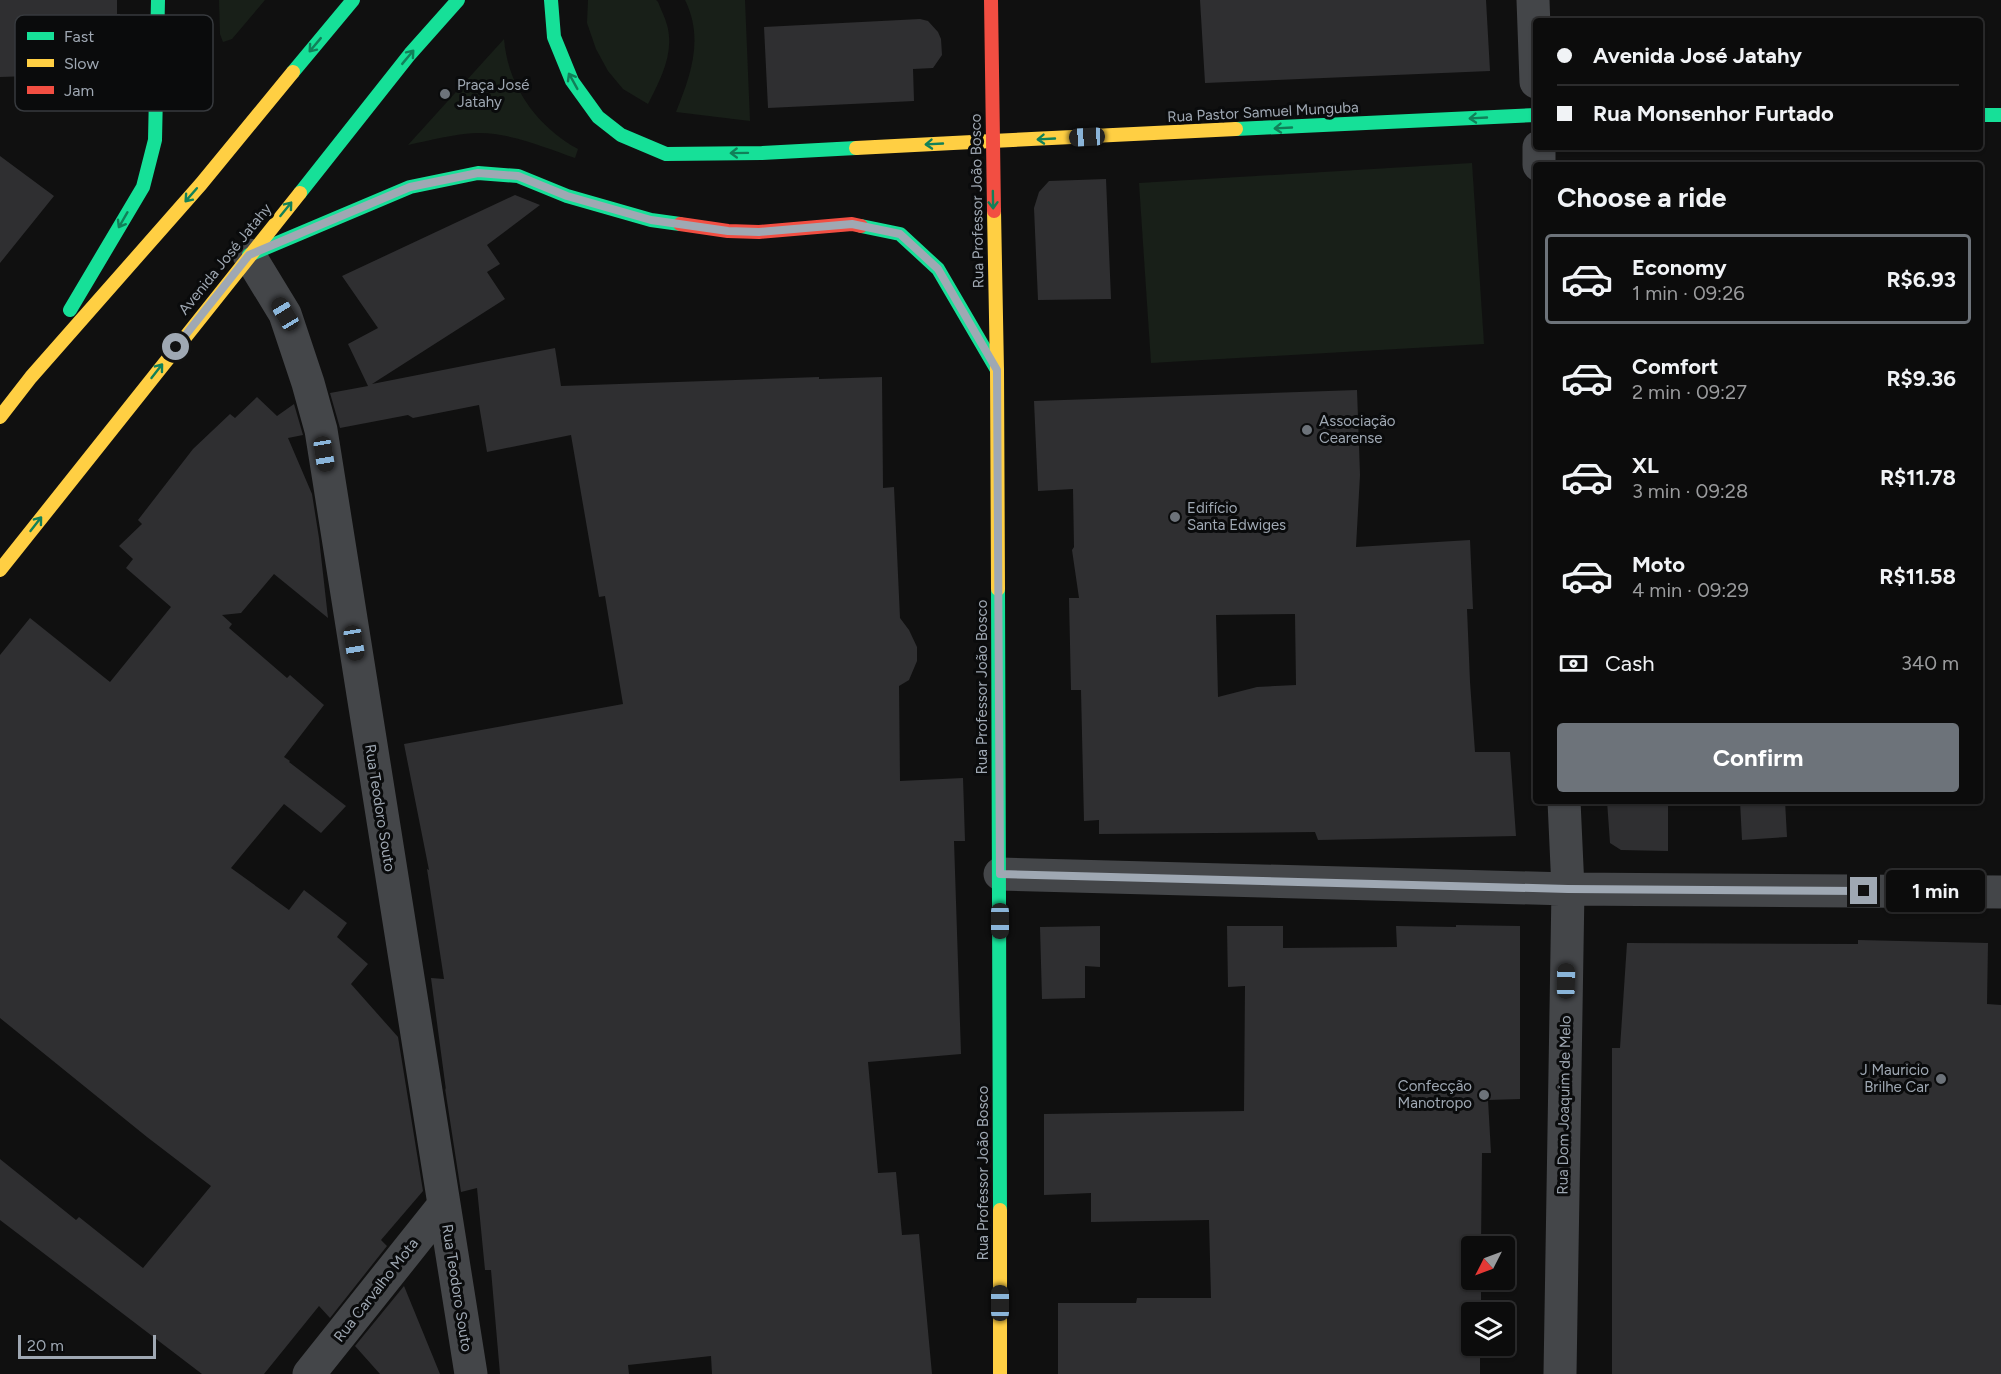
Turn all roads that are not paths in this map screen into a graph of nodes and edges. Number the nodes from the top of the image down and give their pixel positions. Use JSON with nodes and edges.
{"nodes":[{"id":1,"x":158,"y":0,"type":"edge"},
{"id":2,"x":353,"y":0,"type":"edge"},
{"id":3,"x":458,"y":0,"type":"edge"},
{"id":4,"x":551,"y":0,"type":"edge"},
{"id":5,"x":991,"y":0,"type":"edge"},
{"id":6,"x":1533,"y":0,"type":"edge"},
{"id":7,"x":158,"y":15,"type":"edge"},
{"id":8,"x":1534,"y":18,"type":"edge"},
{"id":9,"x":156,"y":111,"type":"edge"},
{"id":10,"x":1983,"y":115,"type":"edge"},
{"id":11,"x":2001,"y":115,"type":"edge"},
{"id":12,"x":1533,"y":116,"type":"edge"},
{"id":13,"x":992,"y":141,"type":"junction"},
{"id":14,"x":249,"y":255,"type":"junction"},
{"id":15,"x":997,"y":370,"type":"junction"},
{"id":16,"x":31,"y":377,"type":"junction"},
{"id":17,"x":0,"y":417,"type":"edge"},
{"id":18,"x":0,"y":570,"type":"edge"},
{"id":19,"x":1564,"y":804,"type":"edge"},
{"id":20,"x":1000,"y":874,"type":"junction"},
{"id":21,"x":1568,"y":889,"type":"junction"},
{"id":22,"x":2001,"y":892,"type":"edge"},
{"id":23,"x":443,"y":1206,"type":"junction"},
{"id":24,"x":309,"y":1374,"type":"edge"},
{"id":25,"x":471,"y":1374,"type":"edge"},
{"id":26,"x":1000,"y":1374,"type":"edge"},
{"id":27,"x":1560,"y":1374,"type":"edge"}],
"edges":[{"from":1,"to":7,"type":"main road","one_way":true},
{"from":2,"to":16,"type":"main road","one_way":true},
{"from":14,"to":3,"type":"main road","name":"Avenida José Jatahy","one_way":true},
{"from":13,"to":4,"type":"main road","name":"Rua Pastor Samuel Munguba","one_way":true},
{"from":5,"to":13,"type":"main road","name":"Rua Professor João Bosco"},
{"from":6,"to":8,"type":"street"},
{"from":9,"to":16,"type":"main road","one_way":true},
{"from":10,"to":11,"type":"main road"},
{"from":12,"to":13,"type":"main road","name":"Rua Pastor Samuel Munguba","one_way":true},
{"from":13,"to":15,"type":"main road","name":"Rua Professor João Bosco","one_way":true},
{"from":14,"to":15,"type":"main road"},
{"from":18,"to":14,"type":"main road","name":"Avenida José Jatahy","one_way":true},
{"from":14,"to":23,"type":"street","name":"Rua Teodoro Souto"},
{"from":15,"to":20,"type":"main road","name":"Rua Professor João Bosco"},
{"from":16,"to":17,"type":"main road"},
{"from":19,"to":21,"type":"street","name":"Rua Dom Joaquim de Melo"},
{"from":20,"to":21,"type":"street"},
{"from":20,"to":26,"type":"main road","name":"Rua Professor João Bosco"},
{"from":21,"to":22,"type":"street"},
{"from":21,"to":27,"type":"street","name":"Rua Dom Joaquim de Melo"},
{"from":23,"to":24,"type":"street","name":"Rua Carvalho Mota"},
{"from":23,"to":25,"type":"street","name":"Rua Teodoro Souto"}]}
